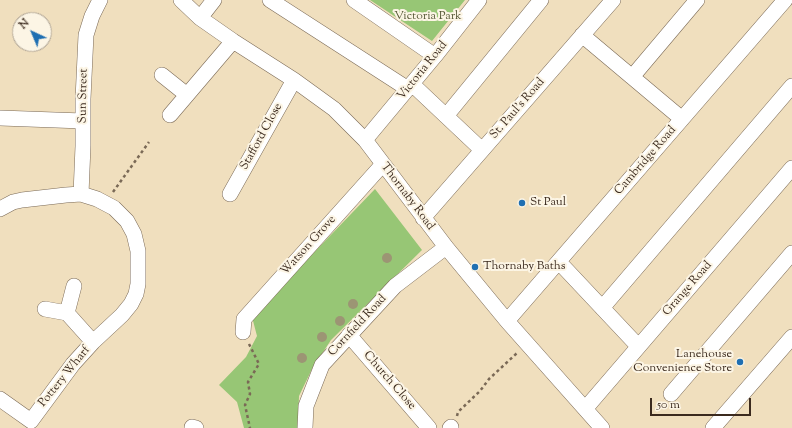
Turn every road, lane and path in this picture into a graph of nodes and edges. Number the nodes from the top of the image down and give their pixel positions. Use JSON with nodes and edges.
{"nodes":[{"id":1,"x":100,"y":0,"type":"edge"},
{"id":2,"x":181,"y":0,"type":"edge"},
{"id":3,"x":214,"y":0,"type":"edge"},
{"id":4,"x":270,"y":0,"type":"edge"},
{"id":5,"x":354,"y":0,"type":"edge"},
{"id":6,"x":479,"y":0,"type":"edge"},
{"id":7,"x":541,"y":0,"type":"edge"},
{"id":8,"x":612,"y":0,"type":"edge"},
{"id":9,"x":697,"y":0,"type":"edge"},
{"id":10,"x":785,"y":0,"type":"edge"},
{"id":11,"x":200,"y":18,"type":"junction"},
{"id":12,"x":582,"y":36,"type":"junction"},
{"id":13,"x":233,"y":41,"type":"junction"},
{"id":14,"x":435,"y":56,"type":"junction"},
{"id":15,"x":162,"y":75,"type":"dead end"},
{"id":16,"x":632,"y":77,"type":"junction"},
{"id":17,"x":294,"y":80,"type":"junction"},
{"id":18,"x":410,"y":86,"type":"junction"},
{"id":19,"x":792,"y":86,"type":"edge"},
{"id":20,"x":187,"y":95,"type":"junction"},
{"id":21,"x":170,"y":115,"type":"dead end"},
{"id":22,"x":446,"y":116,"type":"junction"},
{"id":23,"x":0,"y":118,"type":"edge"},
{"id":24,"x":682,"y":119,"type":"junction"},
{"id":25,"x":84,"y":121,"type":"junction"},
{"id":26,"x":365,"y":140,"type":"junction"},
{"id":27,"x":149,"y":142,"type":"dead end"},
{"id":28,"x":482,"y":150,"type":"junction"},
{"id":29,"x":384,"y":164,"type":"junction"},
{"id":30,"x":792,"y":168,"type":"edge"},
{"id":31,"x":81,"y":194,"type":"junction"},
{"id":32,"x":230,"y":194,"type":"dead end"},
{"id":33,"x":106,"y":203,"type":"junction"},
{"id":34,"x":0,"y":209,"type":"edge"},
{"id":35,"x":423,"y":218,"type":"junction"},
{"id":36,"x":446,"y":247,"type":"junction"},
{"id":37,"x":792,"y":253,"type":"edge"},
{"id":38,"x":559,"y":262,"type":"junction"},
{"id":39,"x":74,"y":286,"type":"dead end"},
{"id":40,"x":45,"y":308,"type":"dead end"},
{"id":41,"x":602,"y":308,"type":"junction"},
{"id":42,"x":67,"y":313,"type":"junction"},
{"id":43,"x":507,"y":322,"type":"junction"},
{"id":44,"x":243,"y":332,"type":"joint"},
{"id":45,"x":349,"y":335,"type":"junction"},
{"id":46,"x":792,"y":336,"type":"edge"},
{"id":47,"x":93,"y":342,"type":"junction"},
{"id":48,"x":527,"y":344,"type":"junction"},
{"id":49,"x":638,"y":346,"type":"junction"},
{"id":50,"x":671,"y":394,"type":"dead end"},
{"id":51,"x":0,"y":399,"type":"edge"},
{"id":52,"x":585,"y":409,"type":"junction"},
{"id":53,"x":35,"y":425,"type":"edge"},
{"id":54,"x":451,"y":427,"type":"edge"},
{"id":55,"x":250,"y":428,"type":"edge"},
{"id":56,"x":305,"y":428,"type":"edge"},
{"id":57,"x":429,"y":428,"type":"edge"},
{"id":58,"x":602,"y":428,"type":"edge"},
{"id":59,"x":713,"y":428,"type":"edge"}],
"edges":[{"from":1,"to":25,"type":"street","name":"Sun Street"},
{"from":2,"to":11,"type":"street","name":"Thornaby Road"},
{"from":3,"to":11,"type":"street"},
{"from":4,"to":18,"type":"street"},
{"from":5,"to":14,"type":"street"},
{"from":6,"to":14,"type":"street","name":"Victoria Road"},
{"from":7,"to":22,"type":"street"},
{"from":8,"to":12,"type":"street","name":"St. Paul's Road"},
{"from":9,"to":16,"type":"street"},
{"from":10,"to":24,"type":"street","name":"Cambridge Road"},
{"from":11,"to":13,"type":"street","name":"Thornaby Road"},
{"from":12,"to":16,"type":"street"},
{"from":12,"to":28,"type":"street","name":"St. Paul's Road"},
{"from":13,"to":17,"type":"street","name":"Thornaby Road"},
{"from":13,"to":20,"type":"street"},
{"from":14,"to":18,"type":"street","name":"Victoria Road"},
{"from":15,"to":20,"type":"street"},
{"from":16,"to":24,"type":"street"},
{"from":17,"to":26,"type":"street","name":"Thornaby Road"},
{"from":17,"to":32,"type":"street","name":"Stafford Close"},
{"from":18,"to":22,"type":"street"},
{"from":18,"to":26,"type":"street","name":"Victoria Road"},
{"from":19,"to":41,"type":"street"},
{"from":20,"to":21,"type":"street"},
{"from":22,"to":28,"type":"street"},
{"from":23,"to":25,"type":"street"},
{"from":24,"to":38,"type":"street","name":"Cambridge Road"},
{"from":25,"to":31,"type":"street","name":"Sun Street"},
{"from":26,"to":29,"type":"street","name":"Thornaby Road"},
{"from":27,"to":33,"type":"path"},
{"from":28,"to":35,"type":"street","name":"St. Paul's Road"},
{"from":29,"to":35,"type":"street","name":"Thornaby Road"},
{"from":29,"to":44,"type":"street","name":"Watson Grove"},
{"from":30,"to":49,"type":"street","name":"Grange Road"},
{"from":31,"to":33,"type":"street","name":"Pottery Wharf"},
{"from":31,"to":34,"type":"street","name":"Pottery Wharf"},
{"from":33,"to":47,"type":"street","name":"Pottery Wharf"},
{"from":35,"to":36,"type":"street","name":"Thornaby Road"},
{"from":36,"to":43,"type":"street","name":"Thornaby Road"},
{"from":36,"to":45,"type":"street","name":"Cornfield Road"},
{"from":37,"to":50,"type":"street"},
{"from":38,"to":41,"type":"street"},
{"from":38,"to":43,"type":"street","name":"Cambridge Road"},
{"from":39,"to":42,"type":"street"},
{"from":40,"to":42,"type":"street"},
{"from":41,"to":49,"type":"street"},
{"from":42,"to":47,"type":"street","name":"Pottery Wharf"},
{"from":43,"to":48,"type":"street","name":"Thornaby Road"},
{"from":44,"to":55,"type":"path"},
{"from":45,"to":56,"type":"street","name":"Cornfield Road"},
{"from":45,"to":57,"type":"street","name":"Church Close"},
{"from":46,"to":59,"type":"street"},
{"from":47,"to":53,"type":"street","name":"Pottery Wharf"},
{"from":48,"to":52,"type":"street","name":"Thornaby Road"},
{"from":48,"to":54,"type":"path"},
{"from":49,"to":52,"type":"street","name":"Grange Road"},
{"from":51,"to":53,"type":"street","name":"Pottery Wharf"},
{"from":52,"to":58,"type":"street","name":"Thornaby Road"}]}
